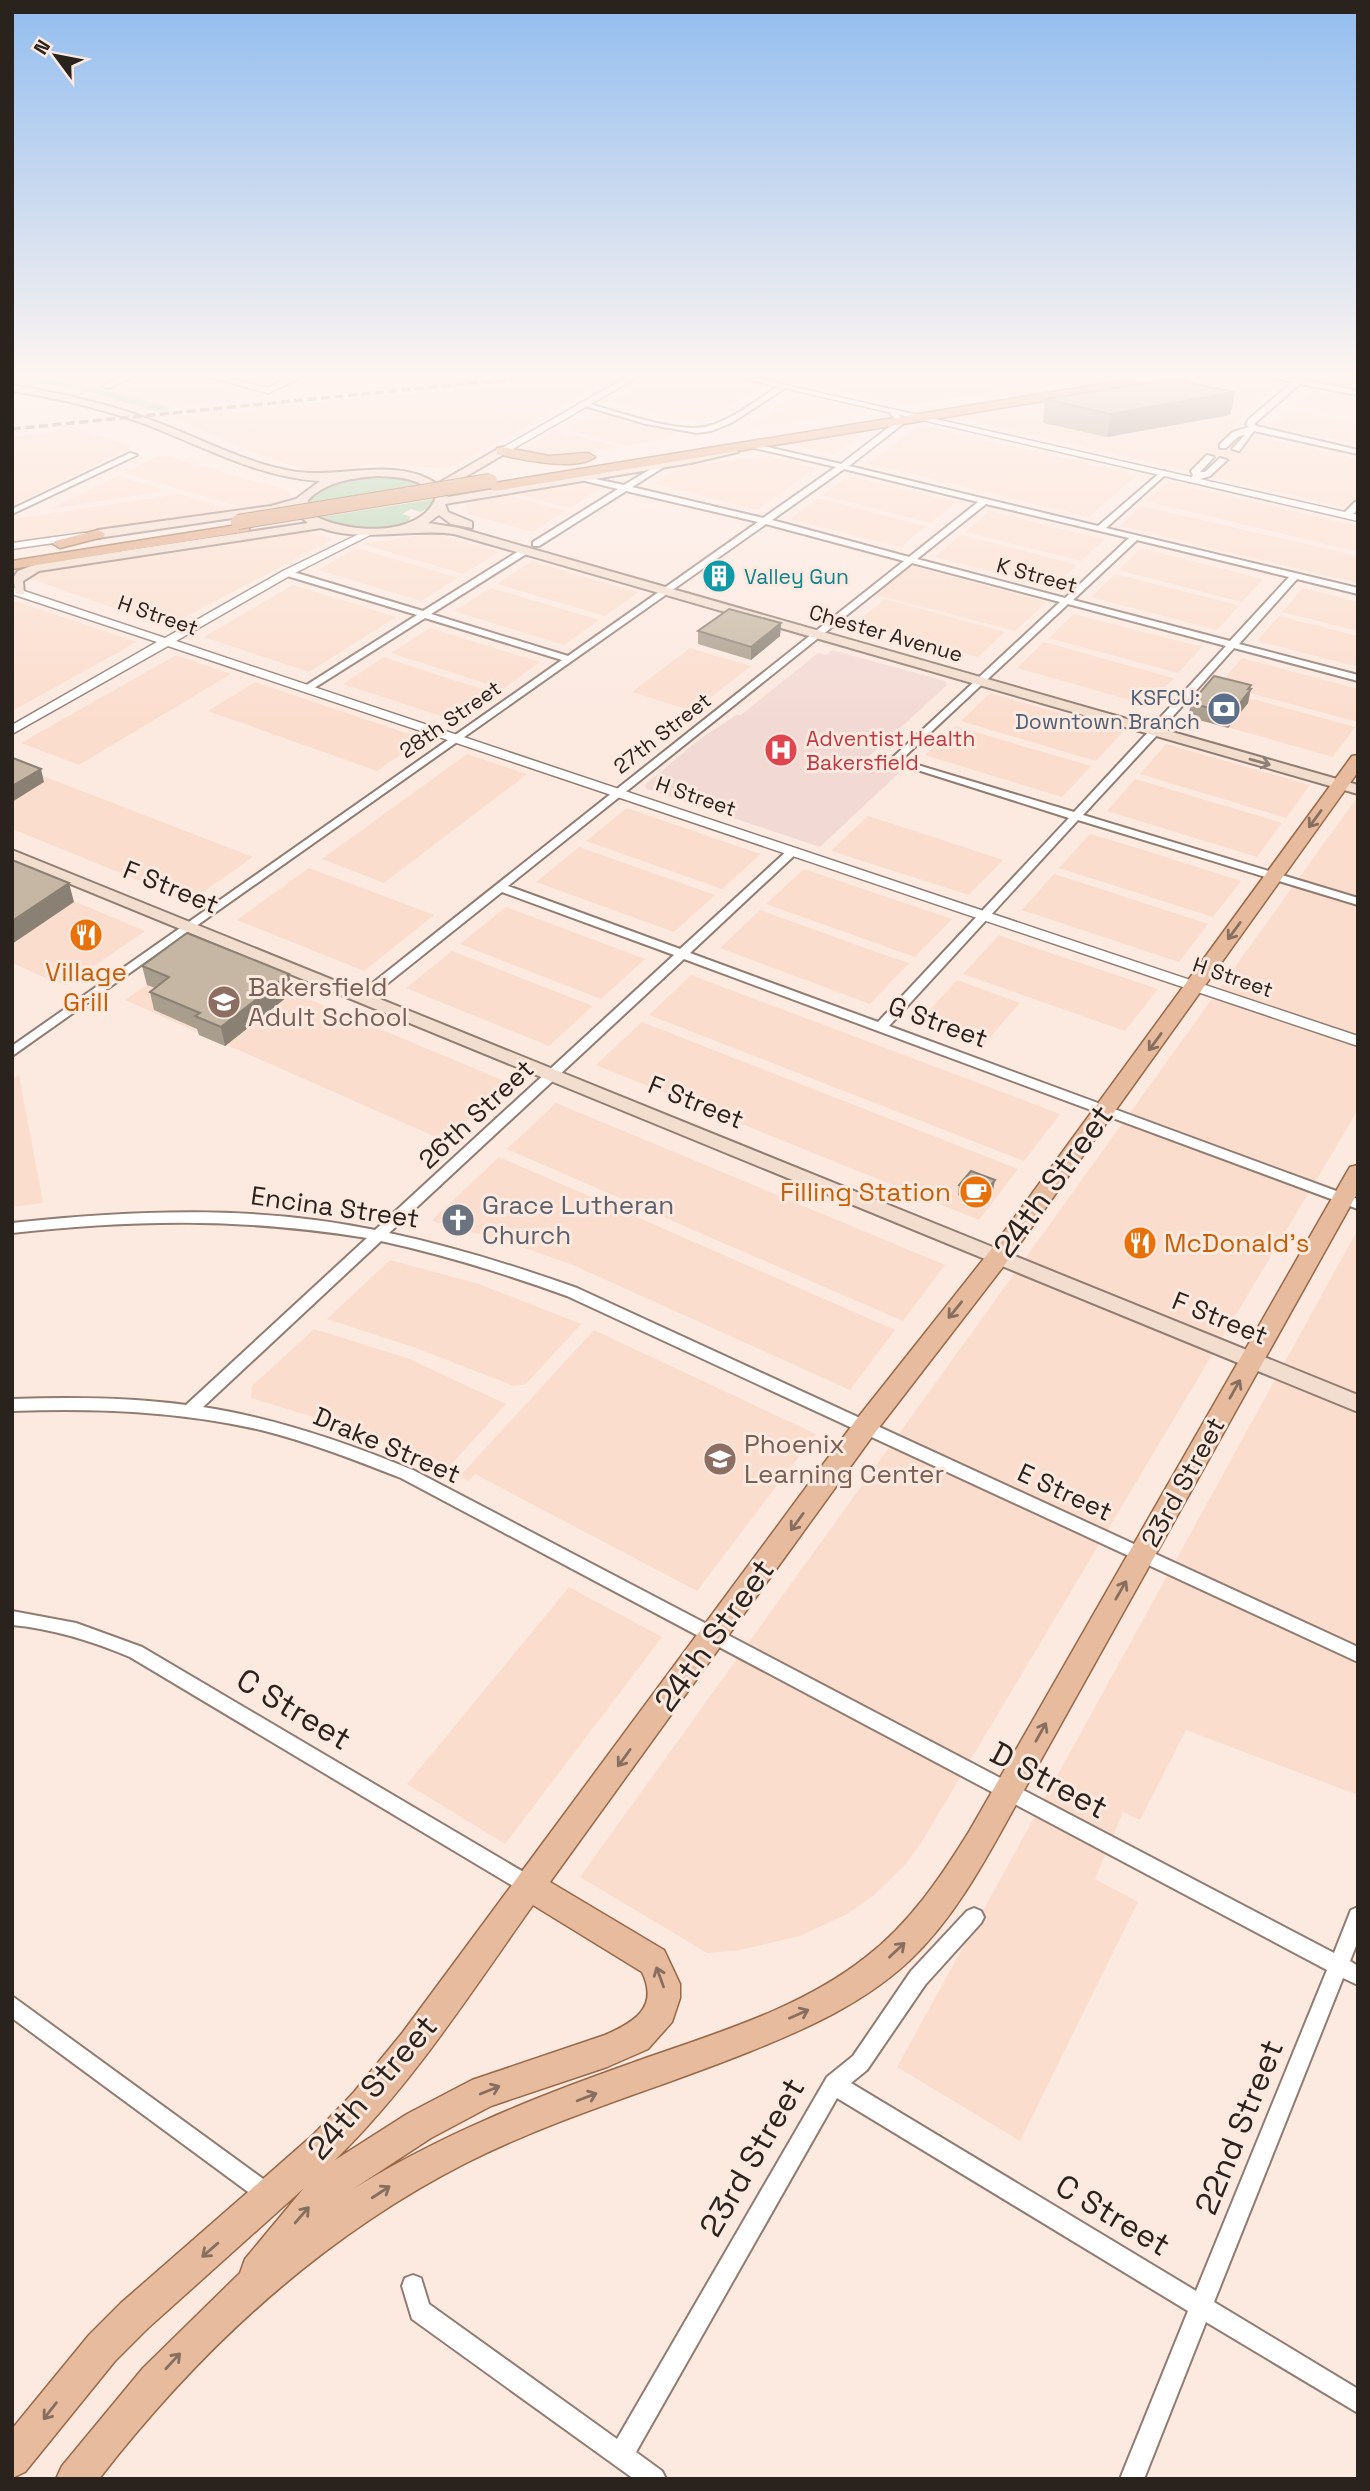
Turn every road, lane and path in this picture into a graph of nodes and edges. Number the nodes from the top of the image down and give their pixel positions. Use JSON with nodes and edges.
{"nodes":[{"id":1,"x":59,"y":490,"type":"edge"},
{"id":2,"x":300,"y":490,"type":"edge"},
{"id":3,"x":313,"y":490,"type":"edge"},
{"id":4,"x":438,"y":490,"type":"edge"},
{"id":5,"x":454,"y":490,"type":"edge"},
{"id":6,"x":517,"y":490,"type":"edge"},
{"id":7,"x":620,"y":490,"type":"edge"},
{"id":8,"x":638,"y":490,"type":"edge"},
{"id":9,"x":808,"y":490,"type":"edge"},
{"id":10,"x":941,"y":490,"type":"edge"},
{"id":11,"x":1142,"y":490,"type":"edge"},
{"id":12,"x":1248,"y":490,"type":"edge"},
{"id":13,"x":302,"y":499,"type":"junction"},
{"id":14,"x":984,"y":501,"type":"junction"},
{"id":15,"x":441,"y":504,"type":"junction"},
{"id":16,"x":1358,"y":504,"type":"edge"},
{"id":17,"x":12,"y":513,"type":"edge"},
{"id":18,"x":1352,"y":516,"type":"edge"},
{"id":19,"x":764,"y":521,"type":"junction"},
{"id":20,"x":240,"y":525,"type":"junction"},
{"id":21,"x":319,"y":526,"type":"junction"},
{"id":22,"x":400,"y":528,"type":"junction"},
{"id":23,"x":1099,"y":529,"type":"junction"},
{"id":24,"x":334,"y":530,"type":"junction"},
{"id":25,"x":371,"y":532,"type":"junction"},
{"id":26,"x":98,"y":534,"type":"junction"},
{"id":27,"x":1134,"y":537,"type":"junction"},
{"id":28,"x":12,"y":546,"type":"edge"},
{"id":29,"x":531,"y":547,"type":"junction"},
{"id":30,"x":12,"y":555,"type":"edge"},
{"id":31,"x":911,"y":560,"type":"junction"},
{"id":32,"x":12,"y":565,"type":"edge"},
{"id":33,"x":36,"y":568,"type":"junction"},
{"id":34,"x":12,"y":572,"type":"edge"},
{"id":35,"x":287,"y":573,"type":"junction"},
{"id":36,"x":1295,"y":576,"type":"junction"},
{"id":37,"x":671,"y":587,"type":"junction"},
{"id":38,"x":16,"y":590,"type":"edge"},
{"id":39,"x":1358,"y":591,"type":"edge"},
{"id":40,"x":1066,"y":601,"type":"junction"},
{"id":41,"x":425,"y":614,"type":"junction"},
{"id":42,"x":823,"y":631,"type":"junction"},
{"id":43,"x":168,"y":641,"type":"junction"},
{"id":44,"x":1232,"y":645,"type":"junction"},
{"id":45,"x":569,"y":659,"type":"junction"},
{"id":46,"x":984,"y":677,"type":"junction"},
{"id":47,"x":1358,"y":678,"type":"edge"},
{"id":48,"x":308,"y":688,"type":"junction"},
{"id":49,"x":1158,"y":727,"type":"junction"},
{"id":50,"x":12,"y":730,"type":"edge"},
{"id":51,"x":457,"y":738,"type":"junction"},
{"id":52,"x":1352,"y":778,"type":"edge"},
{"id":53,"x":618,"y":792,"type":"junction"},
{"id":54,"x":1074,"y":816,"type":"junction"},
{"id":55,"x":793,"y":851,"type":"junction"},
{"id":56,"x":12,"y":854,"type":"edge"},
{"id":57,"x":1274,"y":876,"type":"junction"},
{"id":58,"x":500,"y":887,"type":"junction"},
{"id":59,"x":1358,"y":902,"type":"edge"},
{"id":60,"x":986,"y":916,"type":"junction"},
{"id":61,"x":192,"y":925,"type":"junction"},
{"id":62,"x":683,"y":953,"type":"junction"},
{"id":63,"x":1194,"y":986,"type":"junction"},
{"id":64,"x":364,"y":996,"type":"junction"},
{"id":65,"x":881,"y":1027,"type":"junction"},
{"id":66,"x":1358,"y":1041,"type":"edge"},
{"id":67,"x":12,"y":1052,"type":"edge"},
{"id":68,"x":553,"y":1074,"type":"junction"},
{"id":69,"x":1105,"y":1110,"type":"junction"},
{"id":70,"x":1358,"y":1172,"type":"edge"},
{"id":71,"x":1350,"y":1201,"type":"edge"},
{"id":72,"x":12,"y":1228,"type":"edge"},
{"id":73,"x":380,"y":1234,"type":"junction"},
{"id":74,"x":998,"y":1257,"type":"junction"},
{"id":75,"x":1251,"y":1361,"type":"junction"},
{"id":76,"x":12,"y":1405,"type":"edge"},
{"id":77,"x":1358,"y":1405,"type":"edge"},
{"id":78,"x":190,"y":1410,"type":"junction"},
{"id":79,"x":866,"y":1427,"type":"junction"},
{"id":80,"x":1142,"y":1555,"type":"junction"},
{"id":81,"x":12,"y":1618,"type":"edge"},
{"id":82,"x":713,"y":1634,"type":"junction"},
{"id":83,"x":1358,"y":1655,"type":"edge"},
{"id":84,"x":1008,"y":1792,"type":"junction"},
{"id":85,"x":530,"y":1886,"type":"junction"},
{"id":86,"x":1358,"y":1916,"type":"edge"},
{"id":87,"x":974,"y":1917,"type":"dead end"},
{"id":88,"x":1338,"y":1965,"type":"junction"},
{"id":89,"x":1358,"y":1976,"type":"edge"},
{"id":90,"x":12,"y":2006,"type":"edge"},
{"id":91,"x":834,"y":2084,"type":"junction"},
{"id":92,"x":271,"y":2197,"type":"junction"},
{"id":93,"x":413,"y":2286,"type":"dead end"},
{"id":94,"x":1201,"y":2306,"type":"junction"},
{"id":95,"x":229,"y":2307,"type":"junction"},
{"id":96,"x":1358,"y":2402,"type":"edge"},
{"id":97,"x":621,"y":2455,"type":"junction"},
{"id":98,"x":12,"y":2459,"type":"edge"},
{"id":99,"x":75,"y":2479,"type":"edge"},
{"id":100,"x":654,"y":2479,"type":"edge"},
{"id":101,"x":1132,"y":2479,"type":"edge"}],
"edges":[{"from":1,"to":17,"type":"street"},
{"from":2,"to":13,"type":"main road"},
{"from":3,"to":13,"type":"main road"},
{"from":4,"to":15,"type":"main road"},
{"from":5,"to":20,"type":"highway"},
{"from":6,"to":15,"type":"main road"},
{"from":7,"to":29,"type":"street"},
{"from":8,"to":19,"type":"street","name":"K Street"},
{"from":9,"to":19,"type":"street","name":"28th Street"},
{"from":10,"to":14,"type":"street"},
{"from":11,"to":23,"type":"street"},
{"from":12,"to":18,"type":"street"},
{"from":13,"to":21,"type":"main road"},
{"from":13,"to":26,"type":"main road"},
{"from":14,"to":23,"type":"street"},
{"from":14,"to":31,"type":"street","name":"27th Street"},
{"from":15,"to":22,"type":"main road"},
{"from":15,"to":29,"type":"main road","name":"Chester Avenue"},
{"from":16,"to":18,"type":"street"},
{"from":19,"to":31,"type":"street","name":"K Street"},
{"from":19,"to":37,"type":"street","name":"28th Street"},
{"from":20,"to":30,"type":"highway"},
{"from":20,"to":32,"type":"highway"},
{"from":21,"to":24,"type":"main road"},
{"from":21,"to":33,"type":"main road"},
{"from":22,"to":25,"type":"main road"},
{"from":22,"to":29,"type":"main road","name":"Chester Avenue"},
{"from":23,"to":27,"type":"street"},
{"from":24,"to":25,"type":"main road"},
{"from":24,"to":35,"type":"street"},
{"from":25,"to":35,"type":"street"},
{"from":26,"to":28,"type":"street"},
{"from":26,"to":30,"type":"highway"},
{"from":27,"to":36,"type":"street"},
{"from":27,"to":40,"type":"street"},
{"from":29,"to":37,"type":"main road","name":"Chester Avenue"},
{"from":29,"to":41,"type":"street"},
{"from":31,"to":40,"type":"street","name":"K Street"},
{"from":31,"to":42,"type":"street","name":"27th Street"},
{"from":33,"to":34,"type":"highway"},
{"from":33,"to":38,"type":"main road"},
{"from":35,"to":41,"type":"street"},
{"from":35,"to":43,"type":"street"},
{"from":36,"to":39,"type":"street"},
{"from":36,"to":44,"type":"street"},
{"from":37,"to":42,"type":"main road","name":"Chester Avenue"},
{"from":37,"to":45,"type":"street","name":"28th Street"},
{"from":38,"to":43,"type":"street","name":"H Street"},
{"from":40,"to":44,"type":"street","name":"K Street"},
{"from":40,"to":46,"type":"street"},
{"from":41,"to":45,"type":"street"},
{"from":41,"to":48,"type":"street"},
{"from":42,"to":46,"type":"main road","name":"Chester Avenue"},
{"from":42,"to":53,"type":"street","name":"27th Street"},
{"from":43,"to":48,"type":"street","name":"H Street"},
{"from":43,"to":50,"type":"street"},
{"from":44,"to":47,"type":"street","name":"K Street"},
{"from":44,"to":49,"type":"street"},
{"from":45,"to":51,"type":"street","name":"28th Street"},
{"from":46,"to":49,"type":"main road","name":"Chester Avenue"},
{"from":46,"to":54,"type":"street"},
{"from":48,"to":51,"type":"street","name":"H Street"},
{"from":49,"to":52,"type":"main road","name":"Chester Avenue","one_way":true},
{"from":49,"to":52,"type":"main road"},
{"from":49,"to":54,"type":"street"},
{"from":51,"to":53,"type":"street","name":"H Street"},
{"from":51,"to":61,"type":"street","name":"28th Street"},
{"from":52,"to":57,"type":"main road","name":"24th Street","one_way":true},
{"from":53,"to":55,"type":"street","name":"H Street"},
{"from":53,"to":58,"type":"street","name":"27th Street"},
{"from":54,"to":57,"type":"street"},
{"from":54,"to":60,"type":"street"},
{"from":55,"to":60,"type":"street","name":"H Street"},
{"from":55,"to":62,"type":"street","name":"26th Street"},
{"from":56,"to":61,"type":"main road","name":"F Street"},
{"from":57,"to":59,"type":"street"},
{"from":57,"to":63,"type":"main road","name":"24th Street","one_way":true},
{"from":58,"to":62,"type":"street","name":"G Street"},
{"from":58,"to":64,"type":"street","name":"27th Street"},
{"from":60,"to":63,"type":"street","name":"H Street"},
{"from":60,"to":65,"type":"street"},
{"from":61,"to":64,"type":"main road","name":"F Street"},
{"from":61,"to":67,"type":"street","name":"28th Street"},
{"from":62,"to":65,"type":"street","name":"G Street"},
{"from":62,"to":68,"type":"street","name":"26th Street"},
{"from":63,"to":66,"type":"street","name":"H Street"},
{"from":63,"to":69,"type":"main road","name":"24th Street","one_way":true},
{"from":64,"to":68,"type":"main road","name":"F Street"},
{"from":65,"to":69,"type":"street","name":"G Street"},
{"from":68,"to":73,"type":"street","name":"26th Street"},
{"from":68,"to":74,"type":"main road","name":"F Street"},
{"from":69,"to":71,"type":"street","name":"G Street"},
{"from":69,"to":74,"type":"main road","name":"24th Street"},
{"from":70,"to":71,"type":"main road","name":"23rd Street"},
{"from":71,"to":75,"type":"main road","name":"23rd Street"},
{"from":72,"to":73,"type":"street","name":"Encina Street"},
{"from":73,"to":78,"type":"street","name":"26th Street"},
{"from":73,"to":79,"type":"street","name":"Encina Street"},
{"from":74,"to":75,"type":"main road","name":"F Street"},
{"from":74,"to":79,"type":"main road","name":"24th Street","one_way":true},
{"from":75,"to":77,"type":"main road","name":"F Street"},
{"from":80,"to":75,"type":"main road","name":"23rd Street","one_way":true},
{"from":76,"to":78,"type":"street","name":"Drake Street"},
{"from":78,"to":82,"type":"street","name":"Drake Street"},
{"from":79,"to":80,"type":"street","name":"E Street"},
{"from":79,"to":82,"type":"main road","name":"24th Street","one_way":true},
{"from":80,"to":83,"type":"street","name":"E Street"},
{"from":84,"to":80,"type":"main road","name":"23rd Street","one_way":true},
{"from":81,"to":85,"type":"street","name":"C Street"},
{"from":82,"to":84,"type":"street","name":"D Street"},
{"from":82,"to":85,"type":"main road","name":"24th Street","one_way":true},
{"from":84,"to":88,"type":"street","name":"D Street"},
{"from":95,"to":84,"type":"main road","one_way":true},
{"from":85,"to":92,"type":"main road","name":"24th Street"},
{"from":95,"to":85,"type":"main road","one_way":true},
{"from":86,"to":88,"type":"street","name":"22nd Street"},
{"from":87,"to":91,"type":"street","name":"23rd Street"},
{"from":88,"to":89,"type":"street","name":"D Street"},
{"from":88,"to":94,"type":"street","name":"22nd Street"},
{"from":90,"to":92,"type":"street"},
{"from":91,"to":94,"type":"street","name":"C Street"},
{"from":91,"to":97,"type":"street","name":"23rd Street"},
{"from":92,"to":98,"type":"main road","name":"24th Street","one_way":true},
{"from":93,"to":97,"type":"street"},
{"from":94,"to":96,"type":"street","name":"C Street"},
{"from":94,"to":101,"type":"street","name":"22nd Street"},
{"from":99,"to":95,"type":"main road","one_way":true},
{"from":97,"to":100,"type":"street"}]}
